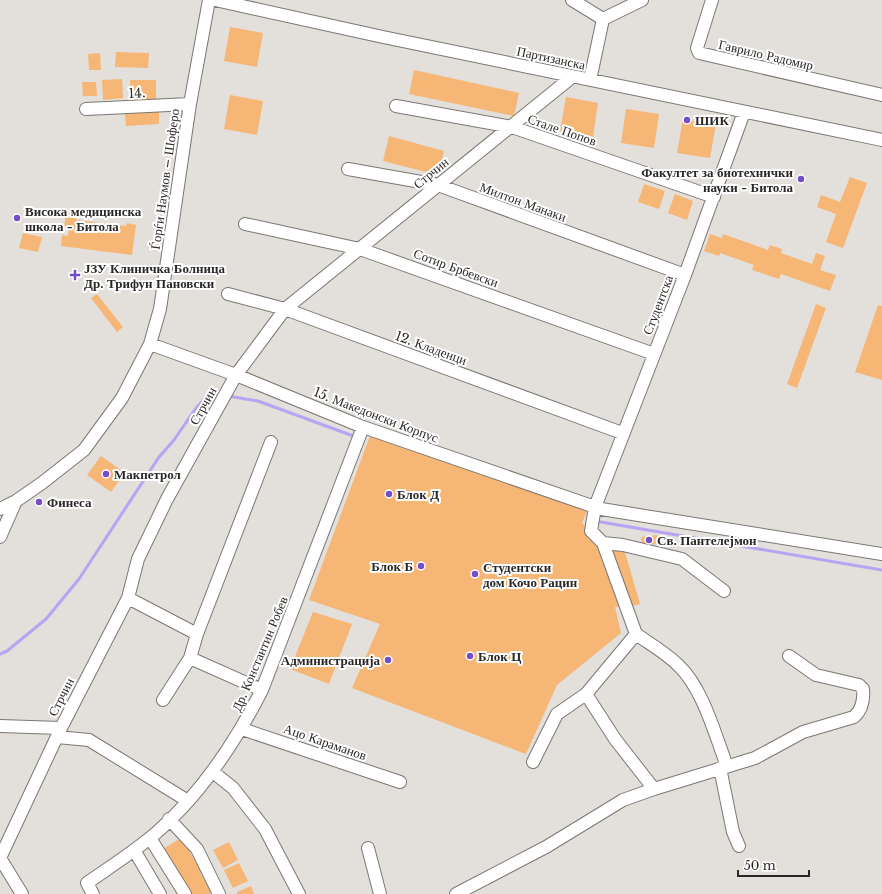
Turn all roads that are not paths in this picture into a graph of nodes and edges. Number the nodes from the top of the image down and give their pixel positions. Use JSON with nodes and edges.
{"nodes":[{"id":1,"x":209,"y":0,"type":"edge"},
{"id":2,"x":215,"y":0,"type":"edge"},
{"id":3,"x":572,"y":0,"type":"edge"},
{"id":4,"x":642,"y":0,"type":"edge"},
{"id":5,"x":712,"y":0,"type":"edge"},
{"id":6,"x":603,"y":19,"type":"junction"},
{"id":7,"x":572,"y":77,"type":"junction"},
{"id":8,"x":590,"y":80,"type":"junction"},
{"id":9,"x":882,"y":95,"type":"edge"},
{"id":10,"x":190,"y":104,"type":"junction"},
{"id":11,"x":396,"y":106,"type":"dead end"},
{"id":12,"x":86,"y":109,"type":"dead end"},
{"id":13,"x":744,"y":112,"type":"junction"},
{"id":14,"x":512,"y":127,"type":"junction"},
{"id":15,"x":882,"y":140,"type":"edge"},
{"id":16,"x":348,"y":169,"type":"dead end"},
{"id":17,"x":438,"y":185,"type":"junction"},
{"id":18,"x":714,"y":197,"type":"junction"},
{"id":19,"x":245,"y":224,"type":"dead end"},
{"id":20,"x":360,"y":248,"type":"junction"},
{"id":21,"x":685,"y":275,"type":"junction"},
{"id":22,"x":228,"y":294,"type":"dead end"},
{"id":23,"x":285,"y":309,"type":"junction"},
{"id":24,"x":150,"y":344,"type":"junction"},
{"id":25,"x":654,"y":354,"type":"junction"},
{"id":26,"x":236,"y":375,"type":"junction"},
{"id":27,"x":363,"y":427,"type":"junction"},
{"id":28,"x":622,"y":433,"type":"junction"},
{"id":29,"x":271,"y":442,"type":"dead end"},
{"id":30,"x":16,"y":501,"type":"junction"},
{"id":31,"x":595,"y":508,"type":"junction"},
{"id":32,"x":0,"y":509,"type":"edge"},
{"id":33,"x":0,"y":538,"type":"edge"},
{"id":34,"x":603,"y":543,"type":"junction"},
{"id":35,"x":882,"y":554,"type":"edge"},
{"id":36,"x":724,"y":591,"type":"dead end"},
{"id":37,"x":128,"y":598,"type":"junction"},
{"id":38,"x":197,"y":634,"type":"junction"},
{"id":39,"x":636,"y":634,"type":"junction"},
{"id":40,"x":789,"y":656,"type":"dead end"},
{"id":41,"x":190,"y":658,"type":"junction"},
{"id":42,"x":262,"y":690,"type":"junction"},
{"id":43,"x":586,"y":694,"type":"junction"},
{"id":44,"x":163,"y":700,"type":"dead end"},
{"id":45,"x":0,"y":726,"type":"edge"},
{"id":46,"x":242,"y":729,"type":"junction"},
{"id":47,"x":59,"y":732,"type":"junction"},
{"id":48,"x":533,"y":762,"type":"dead end"},
{"id":49,"x":723,"y":767,"type":"junction"},
{"id":50,"x":212,"y":772,"type":"junction"},
{"id":51,"x":400,"y":782,"type":"dead end"},
{"id":52,"x":654,"y":789,"type":"junction"},
{"id":53,"x":188,"y":801,"type":"junction"},
{"id":54,"x":169,"y":819,"type":"junction"},
{"id":55,"x":150,"y":838,"type":"junction"},
{"id":56,"x":739,"y":846,"type":"dead end"},
{"id":57,"x":368,"y":848,"type":"dead end"},
{"id":58,"x":134,"y":850,"type":"junction"},
{"id":59,"x":0,"y":858,"type":"edge"},
{"id":60,"x":22,"y":894,"type":"edge"},
{"id":61,"x":93,"y":894,"type":"edge"},
{"id":62,"x":160,"y":894,"type":"edge"},
{"id":63,"x":185,"y":894,"type":"edge"},
{"id":64,"x":219,"y":894,"type":"edge"},
{"id":65,"x":299,"y":894,"type":"edge"},
{"id":66,"x":380,"y":894,"type":"edge"},
{"id":67,"x":456,"y":894,"type":"edge"}],
"edges":[{"from":1,"to":10,"type":"street","name":"Ѓорѓи Наумов – Шоферо"},
{"from":2,"to":7,"type":"street","name":"Партизанска"},
{"from":3,"to":6,"type":"street"},
{"from":4,"to":6,"type":"street"},
{"from":5,"to":9,"type":"street","name":"Гаврило Радомир"},
{"from":6,"to":8,"type":"street"},
{"from":7,"to":8,"type":"street","name":"Партизанска"},
{"from":7,"to":14,"type":"street","name":"Стрчин"},
{"from":8,"to":13,"type":"street","name":"Партизанска"},
{"from":10,"to":12,"type":"street","name":"14."},
{"from":10,"to":24,"type":"street","name":"Ѓорѓи Наумов – Шоферо"},
{"from":11,"to":14,"type":"street","name":"Стале Попов"},
{"from":13,"to":15,"type":"street","name":"Партизанска"},
{"from":13,"to":18,"type":"street","name":"Студентска"},
{"from":14,"to":17,"type":"street","name":"Стрчин"},
{"from":14,"to":18,"type":"street","name":"Стале Попов"},
{"from":16,"to":17,"type":"street","name":"Милтон Манаки"},
{"from":17,"to":20,"type":"street","name":"Стрчин"},
{"from":17,"to":21,"type":"street","name":"Милтон Манаки"},
{"from":18,"to":21,"type":"street","name":"Студентска"},
{"from":19,"to":20,"type":"street","name":"Сотир Брбевски"},
{"from":20,"to":23,"type":"street","name":"Стрчин"},
{"from":20,"to":25,"type":"street","name":"Сотир Брбевски"},
{"from":21,"to":25,"type":"street","name":"Студентска"},
{"from":22,"to":23,"type":"street","name":"12. Кладенци"},
{"from":23,"to":26,"type":"street","name":"Стрчин"},
{"from":23,"to":28,"type":"street","name":"12. Кладенци"},
{"from":24,"to":26,"type":"street","name":"15. Македонски Корпус"},
{"from":24,"to":30,"type":"street","name":"Ѓорѓи Наумов – Шоферо"},
{"from":25,"to":28,"type":"street","name":"Студентска"},
{"from":26,"to":27,"type":"street","name":"15. Македонски Корпус"},
{"from":26,"to":37,"type":"street","name":"Стрчин"},
{"from":27,"to":31,"type":"street","name":"15. Македонски Корпус"},
{"from":27,"to":42,"type":"street","name":"Др. Константин Робев"},
{"from":28,"to":31,"type":"street","name":"Студентска"},
{"from":29,"to":38,"type":"street"},
{"from":30,"to":32,"type":"street","name":"Ѓорѓи Наумов – Шоферо"},
{"from":30,"to":33,"type":"street"},
{"from":31,"to":34,"type":"street","name":"Студентска"},
{"from":31,"to":35,"type":"street"},
{"from":34,"to":36,"type":"street"},
{"from":34,"to":39,"type":"street"},
{"from":37,"to":38,"type":"street"},
{"from":37,"to":47,"type":"street","name":"Стрчин"},
{"from":38,"to":41,"type":"street"},
{"from":39,"to":43,"type":"street"},
{"from":39,"to":49,"type":"street"},
{"from":40,"to":49,"type":"street"},
{"from":41,"to":42,"type":"street"},
{"from":41,"to":44,"type":"street"},
{"from":42,"to":46,"type":"street","name":"Др. Константин Робев"},
{"from":43,"to":48,"type":"street"},
{"from":43,"to":52,"type":"street"},
{"from":45,"to":47,"type":"street"},
{"from":46,"to":50,"type":"street","name":"Др. Константин Робев"},
{"from":46,"to":51,"type":"street","name":"Ацо Караманов"},
{"from":47,"to":53,"type":"street"},
{"from":47,"to":59,"type":"street","name":"Стрчин"},
{"from":49,"to":52,"type":"street"},
{"from":49,"to":56,"type":"street"},
{"from":50,"to":53,"type":"street","name":"Др. Константин Робев"},
{"from":50,"to":65,"type":"street"},
{"from":52,"to":67,"type":"street"},
{"from":53,"to":54,"type":"street","name":"Др. Константин Робев"},
{"from":54,"to":55,"type":"street","name":"Др. Константин Робев"},
{"from":54,"to":64,"type":"street"},
{"from":55,"to":58,"type":"street","name":"Др. Константин Робев"},
{"from":55,"to":63,"type":"street"},
{"from":57,"to":66,"type":"street"},
{"from":58,"to":61,"type":"street","name":"Др. Константин Робев"},
{"from":58,"to":62,"type":"street"},
{"from":59,"to":60,"type":"street"}]}
